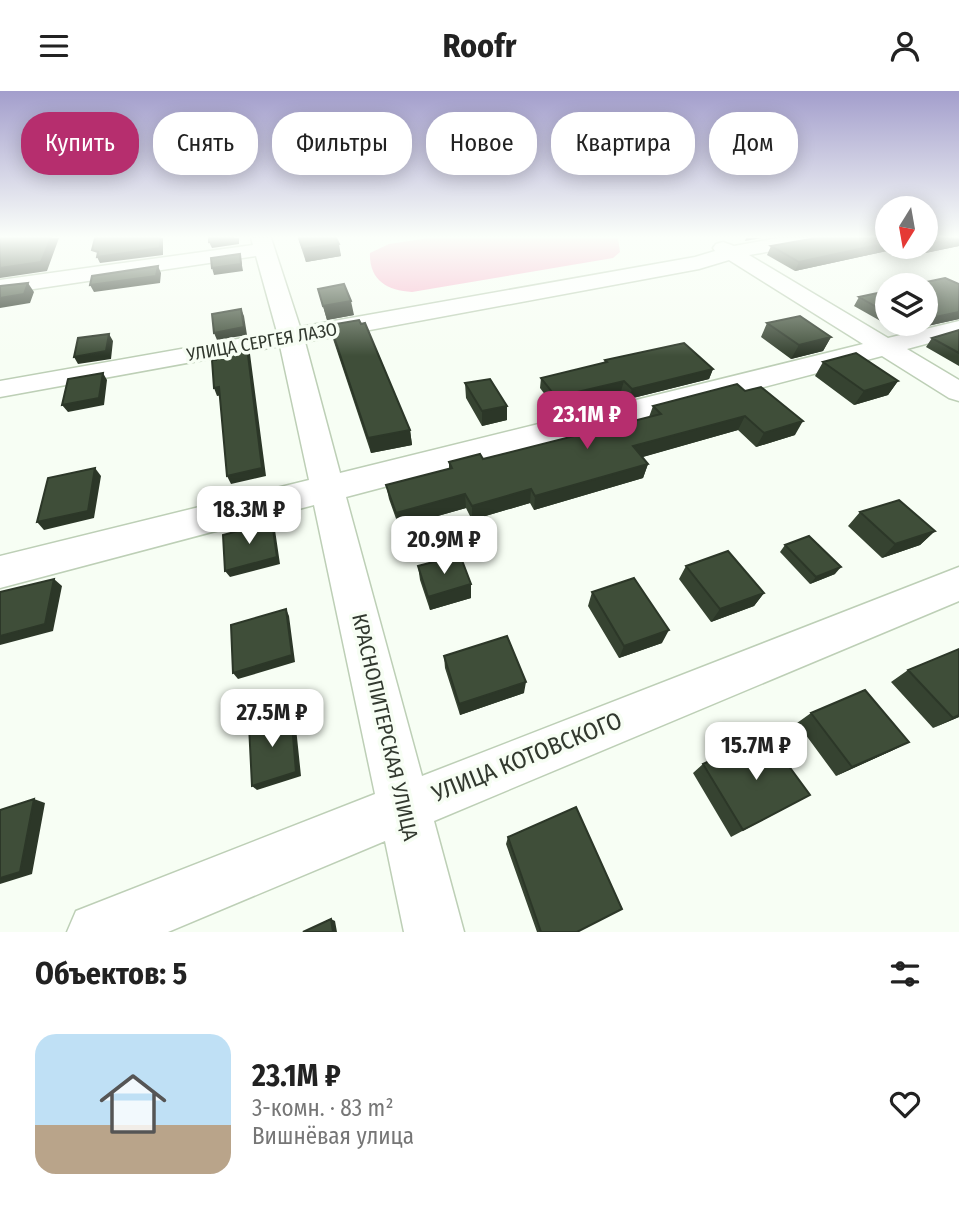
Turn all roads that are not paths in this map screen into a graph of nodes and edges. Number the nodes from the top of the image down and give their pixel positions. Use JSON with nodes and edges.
{"nodes":[{"id":1,"x":58,"y":277,"type":"edge"},
{"id":2,"x":273,"y":277,"type":"edge"},
{"id":3,"x":620,"y":277,"type":"edge"},
{"id":4,"x":773,"y":277,"type":"edge"},
{"id":5,"x":0,"y":287,"type":"edge"},
{"id":6,"x":959,"y":328,"type":"edge"},
{"id":7,"x":291,"y":337,"type":"junction"},
{"id":8,"x":885,"y":347,"type":"junction"},
{"id":9,"x":0,"y":389,"type":"edge"},
{"id":10,"x":959,"y":392,"type":"edge"},
{"id":11,"x":328,"y":490,"type":"junction"},
{"id":12,"x":0,"y":572,"type":"edge"},
{"id":13,"x":959,"y":584,"type":"edge"},
{"id":14,"x":404,"y":807,"type":"junction"},
{"id":15,"x":97,"y":932,"type":"edge"},
{"id":16,"x":434,"y":932,"type":"edge"}],
"edges":[{"from":1,"to":5,"type":"street"},
{"from":2,"to":7,"type":"street","name":"КРАСНОПИТЕРСКАЯ УЛИЦА"},
{"from":3,"to":7,"type":"street","name":"УЛИЦА СЕРГЕЯ ЛАЗО"},
{"from":4,"to":8,"type":"street"},
{"from":6,"to":8,"type":"street"},
{"from":7,"to":9,"type":"street","name":"УЛИЦА СЕРГЕЯ ЛАЗО"},
{"from":7,"to":11,"type":"street","name":"КРАСНОПИТЕРСКАЯ УЛИЦА"},
{"from":8,"to":10,"type":"street"},
{"from":8,"to":11,"type":"street"},
{"from":11,"to":12,"type":"street"},
{"from":11,"to":14,"type":"street","name":"КРАСНОПИТЕРСКАЯ УЛИЦА"},
{"from":13,"to":14,"type":"street","name":"УЛИЦА КОТОВСКОГО"},
{"from":14,"to":15,"type":"street","name":"УЛИЦА КОТОВСКОГО"},
{"from":14,"to":16,"type":"street","name":"КРАСНОПИТЕРСКАЯ УЛИЦА"}]}
